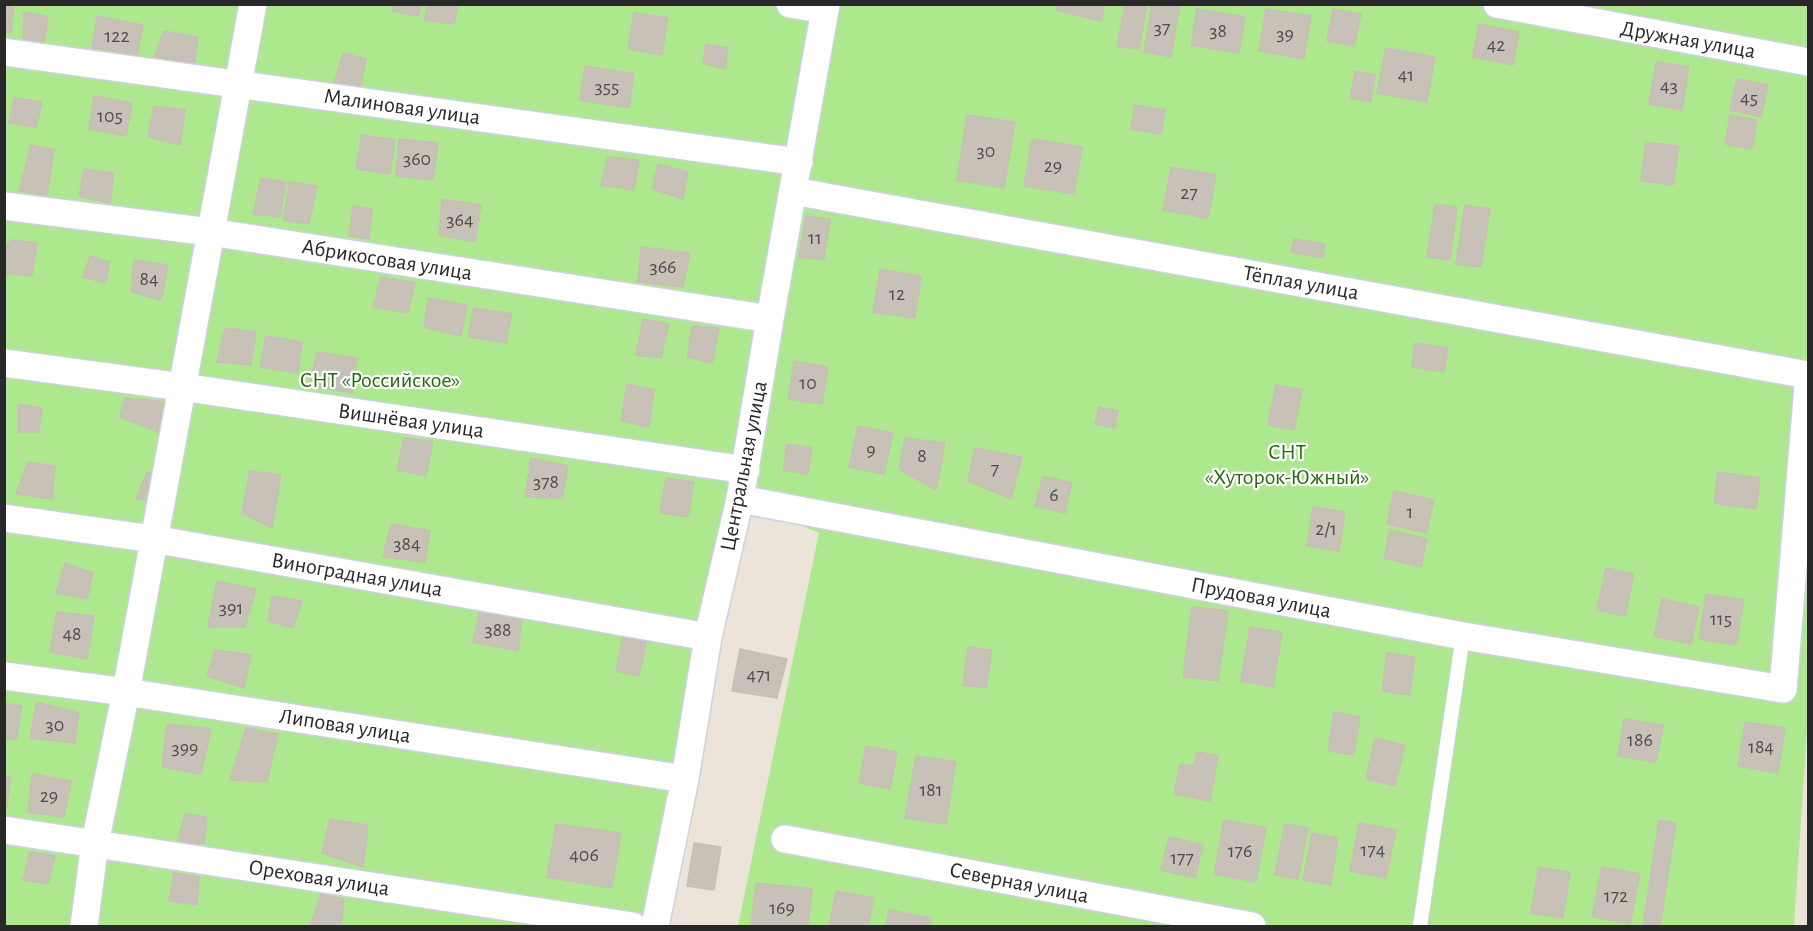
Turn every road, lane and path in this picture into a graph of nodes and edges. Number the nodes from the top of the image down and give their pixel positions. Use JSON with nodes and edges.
{"nodes":[{"id":1,"x":254,"y":4,"type":"edge"},
{"id":2,"x":790,"y":4,"type":"edge"},
{"id":3,"x":1497,"y":4,"type":"edge"},
{"id":4,"x":826,"y":7,"type":"edge"},
{"id":5,"x":4,"y":52,"type":"edge"},
{"id":6,"x":1809,"y":62,"type":"edge"},
{"id":7,"x":239,"y":84,"type":"junction"},
{"id":8,"x":799,"y":162,"type":"junction"},
{"id":9,"x":793,"y":192,"type":"junction"},
{"id":10,"x":4,"y":206,"type":"edge"},
{"id":11,"x":210,"y":232,"type":"junction"},
{"id":12,"x":770,"y":319,"type":"junction"},
{"id":13,"x":4,"y":363,"type":"edge"},
{"id":14,"x":1809,"y":375,"type":"edge"},
{"id":15,"x":1809,"y":386,"type":"edge"},
{"id":16,"x":182,"y":387,"type":"junction"},
{"id":17,"x":746,"y":470,"type":"junction"},
{"id":18,"x":740,"y":500,"type":"junction"},
{"id":19,"x":4,"y":518,"type":"edge"},
{"id":20,"x":153,"y":539,"type":"junction"},
{"id":21,"x":1463,"y":636,"type":"junction"},
{"id":22,"x":708,"y":637,"type":"junction"},
{"id":23,"x":4,"y":676,"type":"edge"},
{"id":24,"x":126,"y":692,"type":"junction"},
{"id":25,"x":685,"y":779,"type":"junction"},
{"id":26,"x":4,"y":830,"type":"edge"},
{"id":27,"x":785,"y":839,"type":"dead end"},
{"id":28,"x":95,"y":843,"type":"junction"},
{"id":29,"x":84,"y":927,"type":"edge"},
{"id":30,"x":633,"y":927,"type":"edge"},
{"id":31,"x":655,"y":927,"type":"edge"},
{"id":32,"x":1252,"y":927,"type":"edge"},
{"id":33,"x":1420,"y":927,"type":"edge"}],
"edges":[{"from":1,"to":7,"type":"street"},
{"from":2,"to":4,"type":"street"},
{"from":3,"to":6,"type":"street","name":"Дружная улица"},
{"from":4,"to":8,"type":"street","name":"Центральная улица"},
{"from":5,"to":7,"type":"street","name":"Малиновая улица"},
{"from":7,"to":8,"type":"street","name":"Малиновая улица"},
{"from":7,"to":11,"type":"street"},
{"from":8,"to":9,"type":"street","name":"Центральная улица"},
{"from":9,"to":12,"type":"street","name":"Центральная улица"},
{"from":9,"to":14,"type":"street","name":"Тёплая улица"},
{"from":10,"to":11,"type":"street","name":"Абрикосовая улица"},
{"from":11,"to":12,"type":"street","name":"Абрикосовая улица"},
{"from":11,"to":16,"type":"street"},
{"from":12,"to":17,"type":"street","name":"Центральная улица"},
{"from":13,"to":16,"type":"street","name":"Вишнёвая улица"},
{"from":15,"to":21,"type":"street","name":"Прудовая улица"},
{"from":16,"to":17,"type":"street","name":"Вишнёвая улица"},
{"from":16,"to":20,"type":"street"},
{"from":17,"to":18,"type":"street","name":"Центральная улица"},
{"from":18,"to":21,"type":"street","name":"Прудовая улица"},
{"from":18,"to":22,"type":"street","name":"Центральная улица"},
{"from":19,"to":20,"type":"street","name":"Виноградная улица"},
{"from":20,"to":22,"type":"street","name":"Виноградная улица"},
{"from":20,"to":24,"type":"street"},
{"from":21,"to":33,"type":"lane"},
{"from":22,"to":25,"type":"street","name":"Центральная улица"},
{"from":23,"to":24,"type":"street","name":"Липовая улица"},
{"from":24,"to":25,"type":"street","name":"Липовая улица"},
{"from":24,"to":28,"type":"street"},
{"from":25,"to":31,"type":"street","name":"Центральная улица"},
{"from":26,"to":28,"type":"street","name":"Ореховая улица"},
{"from":27,"to":32,"type":"street","name":"Северная улица"},
{"from":28,"to":29,"type":"street"},
{"from":28,"to":30,"type":"street","name":"Ореховая улица"}]}
